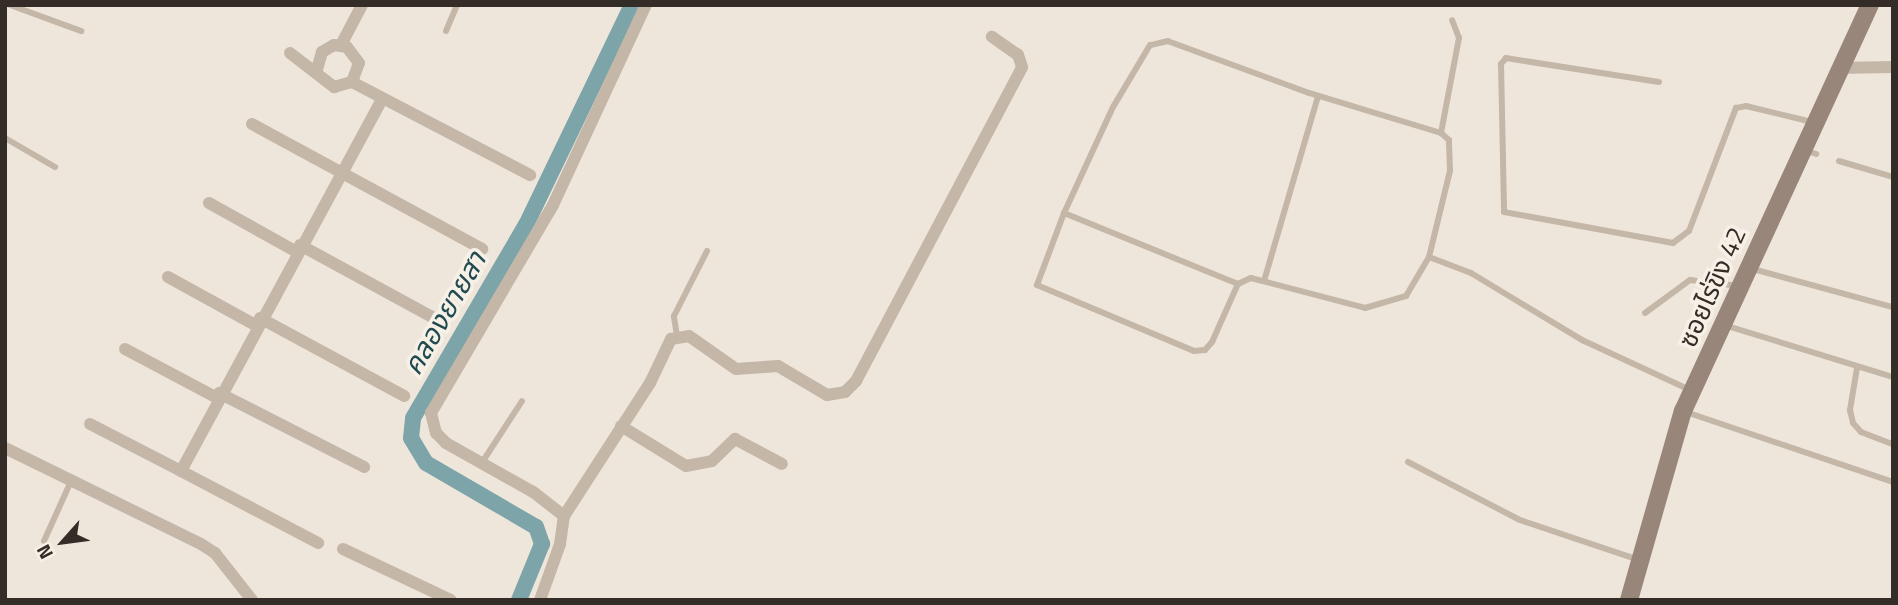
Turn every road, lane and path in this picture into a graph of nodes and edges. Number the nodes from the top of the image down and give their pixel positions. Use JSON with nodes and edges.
{"nodes":[{"id":1,"x":10,"y":5,"type":"edge"},
{"id":2,"x":362,"y":5,"type":"edge"},
{"id":3,"x":457,"y":5,"type":"edge"},
{"id":4,"x":646,"y":5,"type":"edge"},
{"id":5,"x":1870,"y":5,"type":"edge"},
{"id":6,"x":1452,"y":20,"type":"dead end"},
{"id":7,"x":446,"y":31,"type":"dead end"},
{"id":8,"x":81,"y":32,"type":"dead end"},
{"id":9,"x":992,"y":37,"type":"dead end"},
{"id":10,"x":341,"y":45,"type":"junction"},
{"id":11,"x":290,"y":53,"type":"dead end"},
{"id":12,"x":1839,"y":68,"type":"junction"},
{"id":13,"x":1893,"y":68,"type":"edge"},
{"id":14,"x":317,"y":70,"type":"junction"},
{"id":15,"x":352,"y":82,"type":"junction"},
{"id":16,"x":1659,"y":82,"type":"dead end"},
{"id":17,"x":1318,"y":96,"type":"junction"},
{"id":18,"x":382,"y":100,"type":"junction"},
{"id":19,"x":1814,"y":122,"type":"junction"},
{"id":20,"x":252,"y":124,"type":"dead end"},
{"id":21,"x":1441,"y":133,"type":"junction"},
{"id":22,"x":5,"y":138,"type":"edge"},
{"id":23,"x":1839,"y":161,"type":"dead end"},
{"id":24,"x":55,"y":166,"type":"dead end"},
{"id":25,"x":340,"y":172,"type":"junction"},
{"id":26,"x":530,"y":175,"type":"dead end"},
{"id":27,"x":1893,"y":177,"type":"edge"},
{"id":28,"x":209,"y":203,"type":"dead end"},
{"id":29,"x":1064,"y":213,"type":"junction"},
{"id":30,"x":298,"y":248,"type":"junction"},
{"id":31,"x":482,"y":249,"type":"dead end"},
{"id":32,"x":707,"y":251,"type":"dead end"},
{"id":33,"x":1429,"y":257,"type":"junction"},
{"id":34,"x":1749,"y":268,"type":"junction"},
{"id":35,"x":168,"y":277,"type":"dead end"},
{"id":36,"x":1264,"y":281,"type":"junction"},
{"id":37,"x":1238,"y":284,"type":"junction"},
{"id":38,"x":1741,"y":286,"type":"junction"},
{"id":39,"x":1893,"y":307,"type":"edge"},
{"id":40,"x":1645,"y":313,"type":"dead end"},
{"id":41,"x":258,"y":322,"type":"junction"},
{"id":42,"x":441,"y":322,"type":"dead end"},
{"id":43,"x":1723,"y":324,"type":"junction"},
{"id":44,"x":677,"y":336,"type":"junction"},
{"id":45,"x":125,"y":349,"type":"dead end"},
{"id":46,"x":1857,"y":368,"type":"junction"},
{"id":47,"x":1893,"y":377,"type":"edge"},
{"id":48,"x":1693,"y":391,"type":"junction"},
{"id":49,"x":218,"y":396,"type":"junction"},
{"id":50,"x":404,"y":396,"type":"dead end"},
{"id":51,"x":522,"y":401,"type":"dead end"},
{"id":52,"x":1684,"y":411,"type":"junction"},
{"id":53,"x":90,"y":424,"type":"dead end"},
{"id":54,"x":621,"y":426,"type":"junction"},
{"id":55,"x":1893,"y":444,"type":"edge"},
{"id":56,"x":5,"y":448,"type":"edge"},
{"id":57,"x":1408,"y":462,"type":"dead end"},
{"id":58,"x":481,"y":464,"type":"junction"},
{"id":59,"x":782,"y":464,"type":"dead end"},
{"id":60,"x":364,"y":467,"type":"dead end"},
{"id":61,"x":181,"y":471,"type":"junction"},
{"id":62,"x":72,"y":479,"type":"junction"},
{"id":63,"x":1893,"y":482,"type":"edge"},
{"id":64,"x":564,"y":516,"type":"junction"},
{"id":65,"x":44,"y":541,"type":"dead end"},
{"id":66,"x":318,"y":543,"type":"dead end"},
{"id":67,"x":343,"y":549,"type":"dead end"},
{"id":68,"x":1641,"y":560,"type":"junction"},
{"id":69,"x":252,"y":600,"type":"edge"},
{"id":70,"x":451,"y":600,"type":"edge"},
{"id":71,"x":540,"y":600,"type":"edge"},
{"id":72,"x":1629,"y":600,"type":"edge"}],
"edges":[{"from":1,"to":8,"type":"lane"},
{"from":2,"to":10,"type":"street"},
{"from":3,"to":7,"type":"lane"},
{"from":4,"to":58,"type":"street"},
{"from":5,"to":12,"type":"street","name":"ซอยไร่ขิง 42"},
{"from":6,"to":21,"type":"lane"},
{"from":9,"to":44,"type":"street"},
{"from":10,"to":14,"type":"street"},
{"from":10,"to":15,"type":"street"},
{"from":11,"to":14,"type":"street"},
{"from":12,"to":13,"type":"street"},
{"from":12,"to":19,"type":"street","name":"ซอยไร่ขิง 42"},
{"from":14,"to":15,"type":"street"},
{"from":15,"to":18,"type":"street"},
{"from":16,"to":19,"type":"lane"},
{"from":17,"to":21,"type":"lane"},
{"from":17,"to":29,"type":"lane"},
{"from":17,"to":36,"type":"lane"},
{"from":18,"to":25,"type":"street"},
{"from":18,"to":26,"type":"street"},
{"from":19,"to":34,"type":"street","name":"ซอยไร่ขิง 42"},
{"from":20,"to":25,"type":"street"},
{"from":21,"to":33,"type":"lane"},
{"from":22,"to":24,"type":"lane"},
{"from":23,"to":27,"type":"lane"},
{"from":25,"to":30,"type":"street"},
{"from":25,"to":31,"type":"street"},
{"from":28,"to":30,"type":"street"},
{"from":29,"to":37,"type":"lane"},
{"from":29,"to":37,"type":"lane"},
{"from":30,"to":41,"type":"street"},
{"from":30,"to":42,"type":"street"},
{"from":32,"to":44,"type":"lane"},
{"from":33,"to":36,"type":"lane"},
{"from":33,"to":48,"type":"lane"},
{"from":34,"to":38,"type":"street","name":"ซอยไร่ขิง 42"},
{"from":34,"to":39,"type":"lane"},
{"from":35,"to":41,"type":"street"},
{"from":36,"to":37,"type":"lane"},
{"from":38,"to":40,"type":"lane"},
{"from":38,"to":43,"type":"street","name":"ซอยไร่ขิง 42"},
{"from":41,"to":49,"type":"street"},
{"from":41,"to":50,"type":"street"},
{"from":43,"to":46,"type":"lane"},
{"from":43,"to":48,"type":"street","name":"ซอยไร่ขิง 42"},
{"from":44,"to":54,"type":"street"},
{"from":45,"to":49,"type":"street"},
{"from":46,"to":47,"type":"lane"},
{"from":46,"to":55,"type":"lane"},
{"from":48,"to":52,"type":"street","name":"ซอยไร่ขิง 42"},
{"from":49,"to":60,"type":"street"},
{"from":49,"to":61,"type":"street"},
{"from":51,"to":58,"type":"lane"},
{"from":52,"to":63,"type":"lane"},
{"from":52,"to":68,"type":"street","name":"ซอยไร่ขิง 42"},
{"from":53,"to":61,"type":"street"},
{"from":54,"to":59,"type":"street"},
{"from":54,"to":64,"type":"street"},
{"from":56,"to":62,"type":"street"},
{"from":57,"to":68,"type":"lane"},
{"from":58,"to":64,"type":"street"},
{"from":61,"to":66,"type":"street"},
{"from":62,"to":65,"type":"lane"},
{"from":62,"to":69,"type":"street"},
{"from":64,"to":71,"type":"street"},
{"from":67,"to":70,"type":"street"},
{"from":68,"to":72,"type":"street","name":"ซอยไร่ขิง 42"}]}
